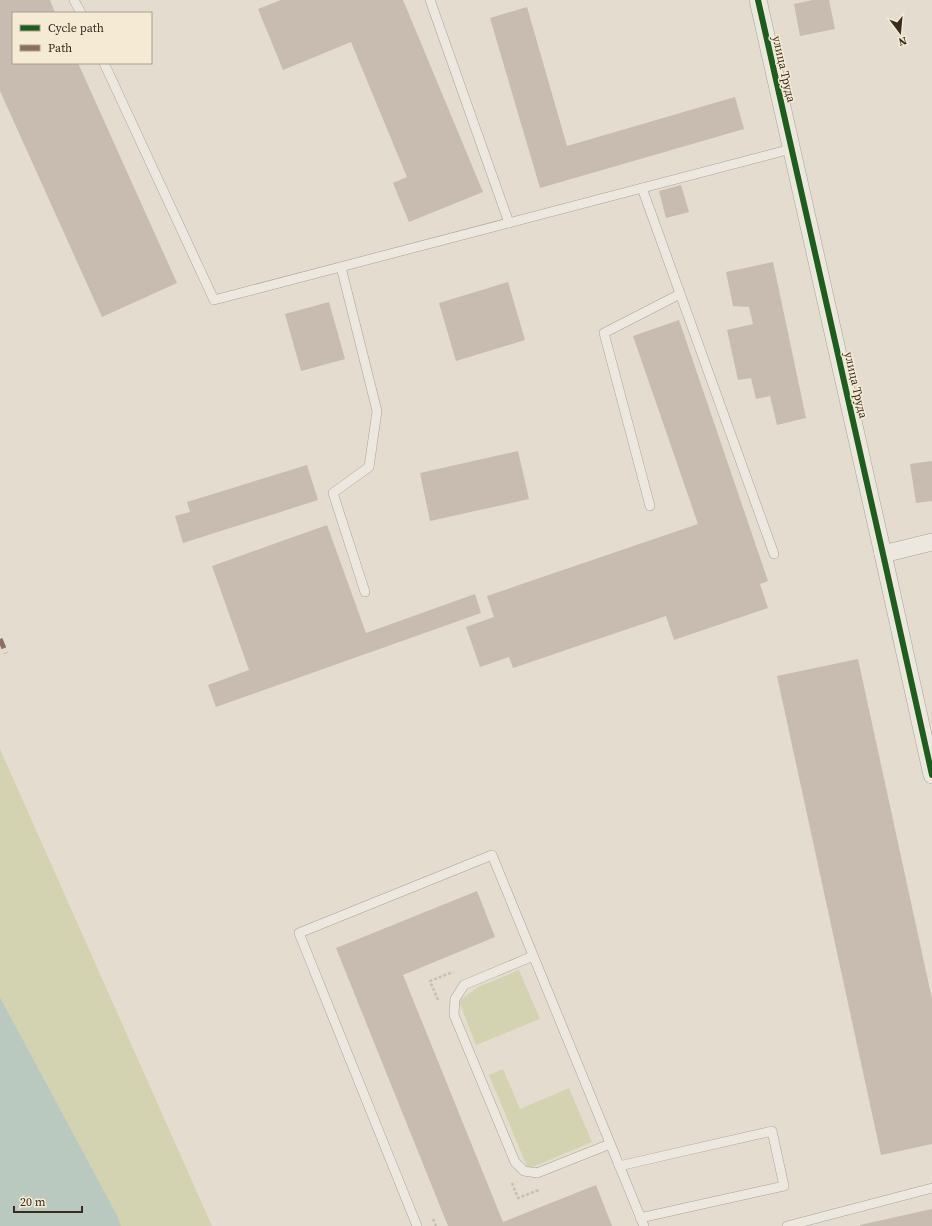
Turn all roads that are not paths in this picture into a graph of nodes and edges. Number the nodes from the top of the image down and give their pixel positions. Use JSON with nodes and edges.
{"nodes":[{"id":1,"x":74,"y":0,"type":"edge"},
{"id":2,"x":430,"y":0,"type":"edge"},
{"id":3,"x":758,"y":0,"type":"edge"},
{"id":4,"x":80,"y":12,"type":"edge"},
{"id":5,"x":104,"y":64,"type":"edge"},
{"id":6,"x":791,"y":149,"type":"junction"},
{"id":7,"x":642,"y":188,"type":"junction"},
{"id":8,"x":509,"y":223,"type":"junction"},
{"id":9,"x":341,"y":267,"type":"junction"},
{"id":10,"x":680,"y":294,"type":"junction"},
{"id":11,"x":650,"y":506,"type":"dead end"},
{"id":12,"x":932,"y":542,"type":"edge"},
{"id":13,"x":774,"y":554,"type":"dead end"},
{"id":14,"x":883,"y":554,"type":"junction"},
{"id":15,"x":365,"y":592,"type":"dead end"},
{"id":16,"x":932,"y":775,"type":"edge"},
{"id":17,"x":533,"y":956,"type":"junction"},
{"id":18,"x":610,"y":1144,"type":"junction"},
{"id":19,"x":619,"y":1166,"type":"junction"},
{"id":20,"x":932,"y":1188,"type":"edge"},
{"id":21,"x":642,"y":1222,"type":"edge"},
{"id":22,"x":418,"y":1226,"type":"edge"},
{"id":23,"x":787,"y":1226,"type":"edge"}],
"edges":[{"from":1,"to":4,"type":"lane"},
{"from":2,"to":8,"type":"lane"},
{"from":3,"to":6,"type":"street","name":"улица Труда"},
{"from":5,"to":9,"type":"lane"},
{"from":6,"to":7,"type":"lane"},
{"from":6,"to":14,"type":"street","name":"улица Труда"},
{"from":7,"to":8,"type":"lane"},
{"from":7,"to":10,"type":"lane"},
{"from":8,"to":9,"type":"lane"},
{"from":9,"to":15,"type":"lane"},
{"from":10,"to":11,"type":"lane"},
{"from":10,"to":13,"type":"lane"},
{"from":12,"to":14,"type":"street"},
{"from":14,"to":16,"type":"street","name":"улица Труда"},
{"from":17,"to":18,"type":"lane"},
{"from":17,"to":18,"type":"lane"},
{"from":17,"to":22,"type":"lane"},
{"from":18,"to":19,"type":"lane"},
{"from":19,"to":21,"type":"lane"},
{"from":19,"to":21,"type":"lane"},
{"from":20,"to":23,"type":"lane"}]}
